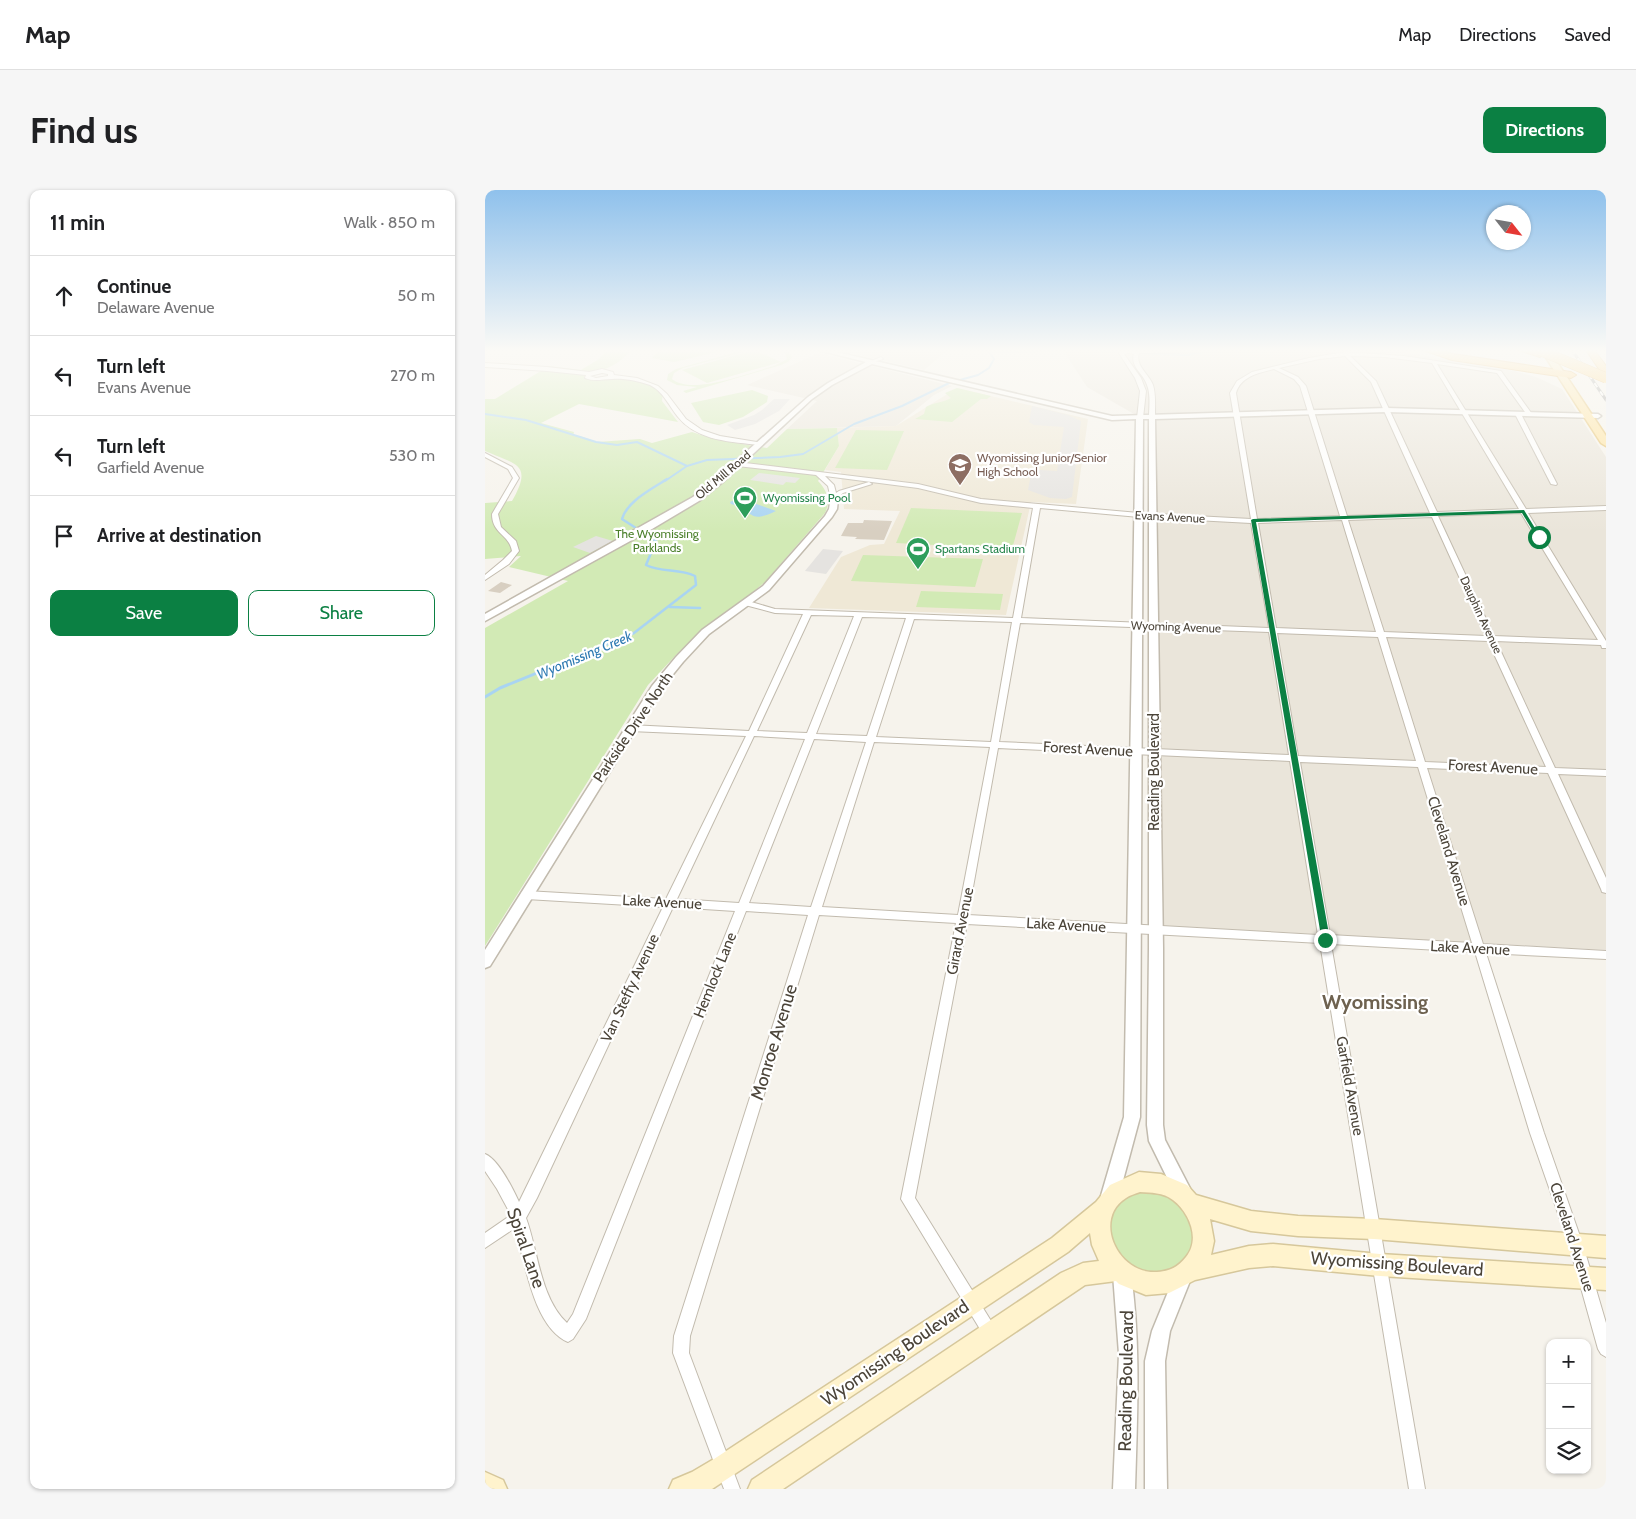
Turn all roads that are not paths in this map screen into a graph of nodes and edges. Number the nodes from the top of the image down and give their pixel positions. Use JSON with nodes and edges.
{"nodes":[{"id":1,"x":1387,"y":410,"type":"edge"},
{"id":2,"x":677,"y":411,"type":"edge"},
{"id":3,"x":796,"y":411,"type":"edge"},
{"id":4,"x":1080,"y":411,"type":"edge"},
{"id":5,"x":1141,"y":411,"type":"edge"},
{"id":6,"x":1152,"y":411,"type":"edge"},
{"id":7,"x":1236,"y":411,"type":"edge"},
{"id":8,"x":1363,"y":411,"type":"edge"},
{"id":9,"x":1411,"y":411,"type":"edge"},
{"id":10,"x":1527,"y":411,"type":"edge"},
{"id":11,"x":1589,"y":411,"type":"edge"},
{"id":12,"x":1589,"y":411,"type":"edge"},
{"id":13,"x":1311,"y":412,"type":"junction"},
{"id":14,"x":1463,"y":412,"type":"junction"},
{"id":15,"x":1236,"y":414,"type":"junction"},
{"id":16,"x":1518,"y":414,"type":"junction"},
{"id":17,"x":1529,"y":414,"type":"junction"},
{"id":18,"x":1593,"y":416,"type":"junction"},
{"id":19,"x":1152,"y":417,"type":"junction"},
{"id":20,"x":1140,"y":418,"type":"junction"},
{"id":21,"x":1606,"y":429,"type":"edge"},
{"id":22,"x":1606,"y":442,"type":"edge"},
{"id":23,"x":760,"y":443,"type":"junction"},
{"id":24,"x":485,"y":456,"type":"edge"},
{"id":25,"x":742,"y":460,"type":"junction"},
{"id":26,"x":818,"y":474,"type":"junction"},
{"id":27,"x":883,"y":483,"type":"junction"},
{"id":28,"x":1554,"y":484,"type":"dead end"},
{"id":29,"x":834,"y":499,"type":"junction"},
{"id":30,"x":1037,"y":506,"type":"junction"},
{"id":31,"x":1606,"y":508,"type":"edge"},
{"id":32,"x":1524,"y":512,"type":"junction"},
{"id":33,"x":1139,"y":515,"type":"junction"},
{"id":34,"x":1435,"y":515,"type":"junction"},
{"id":35,"x":1151,"y":516,"type":"junction"},
{"id":36,"x":1344,"y":518,"type":"junction"},
{"id":37,"x":1253,"y":520,"type":"junction"},
{"id":38,"x":485,"y":578,"type":"edge"},
{"id":39,"x":748,"y":603,"type":"junction"},
{"id":40,"x":808,"y":612,"type":"junction"},
{"id":41,"x":859,"y":614,"type":"junction"},
{"id":42,"x":911,"y":616,"type":"junction"},
{"id":43,"x":485,"y":618,"type":"edge"},
{"id":44,"x":1016,"y":620,"type":"junction"},
{"id":45,"x":1137,"y":625,"type":"junction"},
{"id":46,"x":1153,"y":626,"type":"junction"},
{"id":47,"x":1272,"y":630,"type":"junction"},
{"id":48,"x":1381,"y":634,"type":"junction"},
{"id":49,"x":1491,"y":639,"type":"junction"},
{"id":50,"x":1605,"y":645,"type":"edge"},
{"id":51,"x":630,"y":728,"type":"junction"},
{"id":52,"x":751,"y":733,"type":"junction"},
{"id":53,"x":812,"y":736,"type":"junction"},
{"id":54,"x":872,"y":739,"type":"junction"},
{"id":55,"x":994,"y":744,"type":"junction"},
{"id":56,"x":1135,"y":751,"type":"junction"},
{"id":57,"x":1155,"y":752,"type":"junction"},
{"id":58,"x":1293,"y":758,"type":"junction"},
{"id":59,"x":1422,"y":764,"type":"junction"},
{"id":60,"x":1551,"y":770,"type":"junction"},
{"id":61,"x":1606,"y":773,"type":"edge"},
{"id":62,"x":1606,"y":889,"type":"edge"},
{"id":63,"x":526,"y":895,"type":"junction"},
{"id":64,"x":671,"y":903,"type":"junction"},
{"id":65,"x":743,"y":907,"type":"junction"},
{"id":66,"x":815,"y":911,"type":"junction"},
{"id":67,"x":962,"y":919,"type":"junction"},
{"id":68,"x":1133,"y":928,"type":"junction"},
{"id":69,"x":1155,"y":930,"type":"junction"},
{"id":70,"x":1325,"y":940,"type":"junction"},
{"id":71,"x":1479,"y":948,"type":"junction"},
{"id":72,"x":1606,"y":955,"type":"edge"},
{"id":73,"x":485,"y":962,"type":"edge"},
{"id":74,"x":485,"y":1160,"type":"edge"},
{"id":75,"x":1188,"y":1200,"type":"junction"},
{"id":76,"x":1106,"y":1205,"type":"junction"},
{"id":77,"x":518,"y":1218,"type":"junction"},
{"id":78,"x":1374,"y":1229,"type":"junction"},
{"id":79,"x":485,"y":1241,"type":"edge"},
{"id":80,"x":1576,"y":1245,"type":"junction"},
{"id":81,"x":1606,"y":1247,"type":"edge"},
{"id":82,"x":1380,"y":1265,"type":"junction"},
{"id":83,"x":1120,"y":1272,"type":"junction"},
{"id":84,"x":1186,"y":1273,"type":"junction"},
{"id":85,"x":1596,"y":1278,"type":"edge"},
{"id":86,"x":973,"y":1302,"type":"junction"},
{"id":87,"x":568,"y":1334,"type":"joint"},
{"id":88,"x":991,"y":1334,"type":"junction"},
{"id":89,"x":1606,"y":1349,"type":"edge"},
{"id":90,"x":723,"y":1468,"type":"junction"},
{"id":91,"x":485,"y":1484,"type":"edge"},
{"id":92,"x":493,"y":1489,"type":"edge"},
{"id":93,"x":682,"y":1489,"type":"edge"},
{"id":94,"x":732,"y":1489,"type":"edge"},
{"id":95,"x":761,"y":1489,"type":"edge"},
{"id":96,"x":1124,"y":1489,"type":"edge"},
{"id":97,"x":1156,"y":1489,"type":"edge"},
{"id":98,"x":1417,"y":1489,"type":"edge"}],
"edges":[{"from":1,"to":34,"type":"street","name":"Dauphin Avenue"},
{"from":2,"to":23,"type":"street"},
{"from":3,"to":23,"type":"street","name":"Old Mill Road"},
{"from":4,"to":20,"type":"street"},
{"from":5,"to":20,"type":"street","name":"Reading Boulevard"},
{"from":6,"to":19,"type":"street","name":"Reading Boulevard"},
{"from":7,"to":15,"type":"street","name":"Garfield Avenue"},
{"from":8,"to":13,"type":"street"},
{"from":9,"to":14,"type":"street"},
{"from":10,"to":17,"type":"street","name":"Garfield Avenue"},
{"from":11,"to":18,"type":"main road"},
{"from":12,"to":18,"type":"main road"},
{"from":13,"to":15,"type":"street"},
{"from":13,"to":36,"type":"street","name":"Cleveland Avenue"},
{"from":14,"to":16,"type":"street"},
{"from":14,"to":32,"type":"street"},
{"from":15,"to":19,"type":"street"},
{"from":15,"to":37,"type":"street","name":"Garfield Avenue"},
{"from":16,"to":17,"type":"street"},
{"from":16,"to":28,"type":"street"},
{"from":17,"to":18,"type":"street"},
{"from":18,"to":21,"type":"main road"},
{"from":18,"to":22,"type":"main road"},
{"from":19,"to":20,"type":"street"},
{"from":19,"to":35,"type":"street","name":"Reading Boulevard"},
{"from":20,"to":33,"type":"street","name":"Reading Boulevard"},
{"from":23,"to":25,"type":"street","name":"Old Mill Road"},
{"from":24,"to":38,"type":"street"},
{"from":25,"to":26,"type":"street","name":"Evans Avenue"},
{"from":25,"to":43,"type":"street","name":"Old Mill Road"},
{"from":26,"to":27,"type":"street","name":"Evans Avenue"},
{"from":26,"to":29,"type":"street"},
{"from":27,"to":29,"type":"street"},
{"from":27,"to":30,"type":"street","name":"Evans Avenue"},
{"from":29,"to":39,"type":"street","name":"Parkside Drive North"},
{"from":30,"to":33,"type":"street","name":"Evans Avenue"},
{"from":30,"to":44,"type":"street","name":"Girard Avenue"},
{"from":31,"to":32,"type":"street","name":"Evans Avenue"},
{"from":32,"to":34,"type":"street","name":"Evans Avenue"},
{"from":32,"to":50,"type":"street"},
{"from":33,"to":35,"type":"street","name":"Evans Avenue"},
{"from":33,"to":45,"type":"street","name":"Reading Boulevard"},
{"from":34,"to":36,"type":"street","name":"Evans Avenue"},
{"from":34,"to":49,"type":"street","name":"Dauphin Avenue"},
{"from":35,"to":37,"type":"street","name":"Evans Avenue"},
{"from":35,"to":46,"type":"street","name":"Reading Boulevard"},
{"from":36,"to":37,"type":"street","name":"Evans Avenue"},
{"from":36,"to":48,"type":"street","name":"Cleveland Avenue"},
{"from":37,"to":47,"type":"street","name":"Garfield Avenue"},
{"from":39,"to":40,"type":"street","name":"Wyoming Avenue"},
{"from":39,"to":51,"type":"street","name":"Parkside Drive North"},
{"from":40,"to":41,"type":"street","name":"Wyoming Avenue"},
{"from":40,"to":52,"type":"street","name":"Van Steffy Avenue"},
{"from":41,"to":42,"type":"street","name":"Wyoming Avenue"},
{"from":41,"to":53,"type":"street","name":"Hemlock Lane"},
{"from":42,"to":44,"type":"street","name":"Wyoming Avenue"},
{"from":42,"to":54,"type":"street","name":"Monroe Avenue"},
{"from":44,"to":45,"type":"street","name":"Wyoming Avenue"},
{"from":44,"to":55,"type":"street","name":"Girard Avenue"},
{"from":45,"to":46,"type":"street","name":"Wyoming Avenue"},
{"from":45,"to":56,"type":"street","name":"Reading Boulevard"},
{"from":46,"to":47,"type":"street","name":"Wyoming Avenue"},
{"from":46,"to":57,"type":"street","name":"Reading Boulevard"},
{"from":47,"to":48,"type":"street","name":"Wyoming Avenue"},
{"from":47,"to":58,"type":"street","name":"Garfield Avenue"},
{"from":48,"to":49,"type":"street","name":"Wyoming Avenue"},
{"from":48,"to":59,"type":"street","name":"Cleveland Avenue"},
{"from":49,"to":50,"type":"street","name":"Wyoming Avenue"},
{"from":49,"to":60,"type":"street","name":"Dauphin Avenue"},
{"from":51,"to":52,"type":"street","name":"Forest Avenue"},
{"from":51,"to":63,"type":"street","name":"Parkside Drive North"},
{"from":52,"to":53,"type":"street","name":"Forest Avenue"},
{"from":52,"to":64,"type":"street","name":"Van Steffy Avenue"},
{"from":53,"to":54,"type":"street","name":"Forest Avenue"},
{"from":53,"to":65,"type":"street","name":"Hemlock Lane"},
{"from":54,"to":55,"type":"street","name":"Forest Avenue"},
{"from":54,"to":66,"type":"street","name":"Monroe Avenue"},
{"from":55,"to":56,"type":"street","name":"Forest Avenue"},
{"from":55,"to":67,"type":"street","name":"Girard Avenue"},
{"from":56,"to":57,"type":"street","name":"Forest Avenue"},
{"from":56,"to":68,"type":"street","name":"Reading Boulevard"},
{"from":57,"to":58,"type":"street","name":"Forest Avenue"},
{"from":57,"to":69,"type":"street","name":"Reading Boulevard"},
{"from":58,"to":59,"type":"street","name":"Forest Avenue"},
{"from":58,"to":70,"type":"street","name":"Garfield Avenue"},
{"from":59,"to":60,"type":"street","name":"Forest Avenue"},
{"from":59,"to":71,"type":"street","name":"Cleveland Avenue"},
{"from":60,"to":61,"type":"street","name":"Forest Avenue"},
{"from":60,"to":62,"type":"street","name":"Dauphin Avenue"},
{"from":63,"to":64,"type":"street","name":"Lake Avenue"},
{"from":63,"to":73,"type":"street","name":"Parkside Drive North"},
{"from":64,"to":65,"type":"street","name":"Lake Avenue"},
{"from":64,"to":77,"type":"street","name":"Van Steffy Avenue"},
{"from":65,"to":66,"type":"street","name":"Lake Avenue"},
{"from":65,"to":87,"type":"street","name":"Hemlock Lane"},
{"from":66,"to":67,"type":"street","name":"Lake Avenue"},
{"from":66,"to":90,"type":"street","name":"Monroe Avenue"},
{"from":67,"to":68,"type":"street","name":"Lake Avenue"},
{"from":67,"to":86,"type":"street","name":"Girard Avenue"},
{"from":68,"to":69,"type":"street","name":"Lake Avenue"},
{"from":68,"to":76,"type":"street","name":"Reading Boulevard"},
{"from":69,"to":70,"type":"street","name":"Lake Avenue"},
{"from":69,"to":75,"type":"street","name":"Reading Boulevard"},
{"from":70,"to":71,"type":"street","name":"Lake Avenue"},
{"from":70,"to":78,"type":"street","name":"Garfield Avenue"},
{"from":71,"to":72,"type":"street","name":"Lake Avenue"},
{"from":71,"to":80,"type":"street","name":"Cleveland Avenue"},
{"from":74,"to":77,"type":"street","name":"Spiral Lane"},
{"from":75,"to":76,"type":"main road"},
{"from":75,"to":78,"type":"main road","name":"Wyomissing Boulevard"},
{"from":75,"to":84,"type":"main road"},
{"from":76,"to":83,"type":"main road"},
{"from":76,"to":86,"type":"main road","name":"Wyomissing Boulevard"},
{"from":77,"to":79,"type":"street","name":"Van Steffy Avenue"},
{"from":77,"to":87,"type":"street","name":"Spiral Lane"},
{"from":78,"to":80,"type":"main road","name":"Wyomissing Boulevard"},
{"from":78,"to":82,"type":"street","name":"Garfield Avenue"},
{"from":80,"to":81,"type":"main road","name":"Wyomissing Boulevard"},
{"from":80,"to":85,"type":"street","name":"Cleveland Avenue"},
{"from":82,"to":84,"type":"main road","name":"Wyomissing Boulevard"},
{"from":82,"to":85,"type":"main road","name":"Wyomissing Boulevard"},
{"from":82,"to":98,"type":"street","name":"Garfield Avenue"},
{"from":83,"to":84,"type":"main road"},
{"from":83,"to":88,"type":"main road"},
{"from":83,"to":96,"type":"street","name":"Reading Boulevard"},
{"from":84,"to":97,"type":"street","name":"Reading Boulevard"},
{"from":85,"to":89,"type":"street","name":"Cleveland Avenue"},
{"from":86,"to":88,"type":"street","name":"Girard Avenue"},
{"from":86,"to":90,"type":"main road","name":"Wyomissing Boulevard"},
{"from":88,"to":95,"type":"main road"},
{"from":90,"to":93,"type":"main road","name":"Wyomissing Boulevard"},
{"from":90,"to":94,"type":"street","name":"Monroe Avenue"},
{"from":91,"to":92,"type":"main road"}]}
